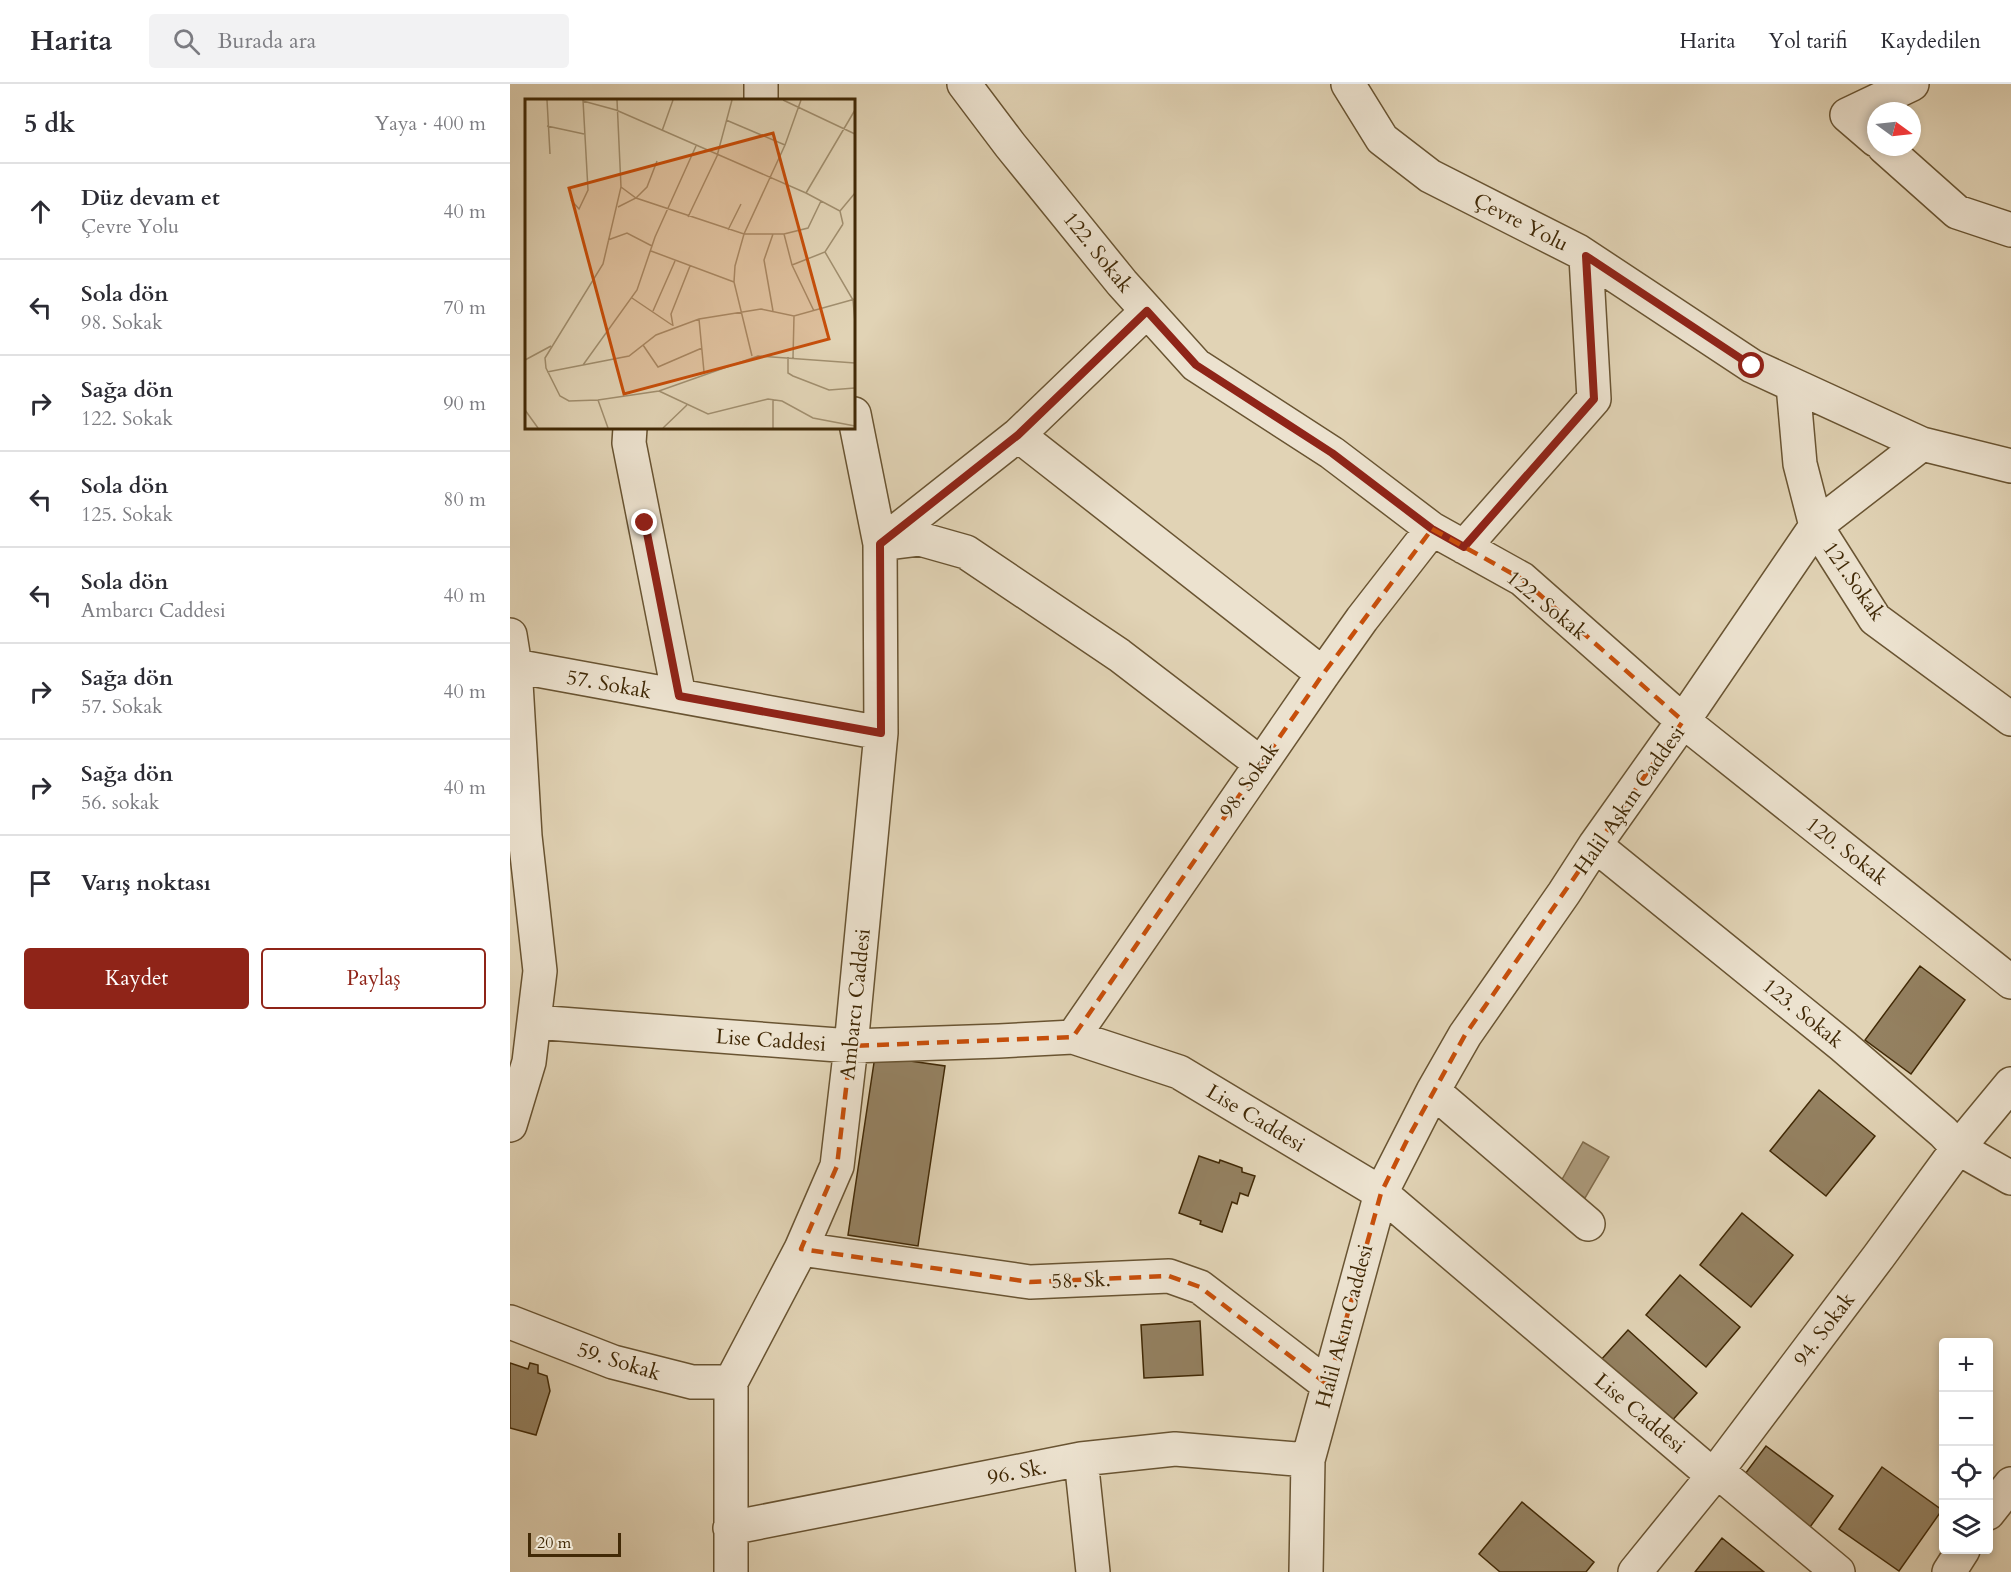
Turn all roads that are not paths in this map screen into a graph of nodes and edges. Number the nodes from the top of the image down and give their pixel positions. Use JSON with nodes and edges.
{"nodes":[{"id":1,"x":760,"y":84,"type":"edge"},
{"id":2,"x":964,"y":84,"type":"edge"},
{"id":3,"x":1348,"y":84,"type":"edge"},
{"id":4,"x":1912,"y":84,"type":"edge"},
{"id":5,"x":761,"y":99,"type":"edge"},
{"id":6,"x":1874,"y":102,"type":"edge"},
{"id":7,"x":1867,"y":105,"type":"edge"},
{"id":8,"x":1867,"y":132,"type":"edge"},
{"id":9,"x":1894,"y":156,"type":"edge"},
{"id":10,"x":2011,"y":230,"type":"edge"},
{"id":11,"x":1586,"y":256,"type":"junction"},
{"id":12,"x":1147,"y":311,"type":"junction"},
{"id":13,"x":1793,"y":385,"type":"junction"},
{"id":14,"x":855,"y":419,"type":"edge"},
{"id":15,"x":630,"y":429,"type":"edge"},
{"id":16,"x":1018,"y":435,"type":"junction"},
{"id":17,"x":1922,"y":444,"type":"junction"},
{"id":18,"x":2011,"y":466,"type":"edge"},
{"id":19,"x":1816,"y":526,"type":"junction"},
{"id":20,"x":1432,"y":529,"type":"junction"},
{"id":21,"x":880,"y":544,"type":"junction"},
{"id":22,"x":1464,"y":547,"type":"junction"},
{"id":23,"x":510,"y":635,"type":"edge"},
{"id":24,"x":515,"y":666,"type":"junction"},
{"id":25,"x":1323,"y":674,"type":"junction"},
{"id":26,"x":679,"y":696,"type":"junction"},
{"id":27,"x":2011,"y":719,"type":"edge"},
{"id":28,"x":1683,"y":721,"type":"junction"},
{"id":29,"x":881,"y":733,"type":"junction"},
{"id":30,"x":1260,"y":763,"type":"junction"},
{"id":31,"x":1595,"y":845,"type":"junction"},
{"id":32,"x":2011,"y":982,"type":"edge"},
{"id":33,"x":534,"y":1022,"type":"junction"},
{"id":34,"x":1073,"y":1037,"type":"junction"},
{"id":35,"x":851,"y":1046,"type":"junction"},
{"id":36,"x":2011,"y":1084,"type":"edge"},
{"id":37,"x":1434,"y":1091,"type":"junction"},
{"id":38,"x":510,"y":1125,"type":"edge"},
{"id":39,"x":1958,"y":1148,"type":"junction"},
{"id":40,"x":2011,"y":1178,"type":"edge"},
{"id":41,"x":1381,"y":1193,"type":"junction"},
{"id":42,"x":1588,"y":1224,"type":"dead end"},
{"id":43,"x":801,"y":1249,"type":"junction"},
{"id":44,"x":510,"y":1322,"type":"edge"},
{"id":45,"x":731,"y":1382,"type":"junction"},
{"id":46,"x":1328,"y":1385,"type":"junction"},
{"id":47,"x":1081,"y":1459,"type":"junction"},
{"id":48,"x":1308,"y":1460,"type":"junction"},
{"id":49,"x":1717,"y":1471,"type":"junction"},
{"id":50,"x":2011,"y":1484,"type":"edge"},
{"id":51,"x":1993,"y":1508,"type":"edge"},
{"id":52,"x":730,"y":1528,"type":"junction"},
{"id":53,"x":1960,"y":1554,"type":"edge"},
{"id":54,"x":731,"y":1572,"type":"edge"},
{"id":55,"x":1093,"y":1572,"type":"edge"},
{"id":56,"x":1306,"y":1572,"type":"edge"},
{"id":57,"x":1635,"y":1572,"type":"edge"},
{"id":58,"x":1838,"y":1572,"type":"edge"},
{"id":59,"x":1949,"y":1572,"type":"edge"}],
"edges":[{"from":1,"to":5,"type":"street"},
{"from":2,"to":12,"type":"street","name":"122. Sokak"},
{"from":3,"to":11,"type":"street","name":"Çevre Yolu"},
{"from":4,"to":6,"type":"street"},
{"from":7,"to":8,"type":"street"},
{"from":9,"to":10,"type":"street"},
{"from":11,"to":13,"type":"street","name":"Çevre Yolu"},
{"from":11,"to":22,"type":"street"},
{"from":12,"to":16,"type":"street"},
{"from":12,"to":20,"type":"street","name":"122. Sokak"},
{"from":13,"to":17,"type":"street","name":"Çevre Yolu"},
{"from":13,"to":19,"type":"street","name":"121.Sokak"},
{"from":14,"to":21,"type":"street","name":"Ambarcı Caddesi"},
{"from":15,"to":26,"type":"street"},
{"from":16,"to":21,"type":"street"},
{"from":16,"to":25,"type":"street"},
{"from":17,"to":18,"type":"street","name":"Çevre Yolu"},
{"from":17,"to":19,"type":"street","name":"Halil Aşkın Caddesi"},
{"from":19,"to":27,"type":"street","name":"121.Sokak"},
{"from":19,"to":28,"type":"street","name":"Halil Aşkın Caddesi"},
{"from":20,"to":22,"type":"street","name":"122. Sokak"},
{"from":20,"to":25,"type":"street","name":"98. Sokak"},
{"from":21,"to":29,"type":"street","name":"Ambarcı Caddesi"},
{"from":21,"to":30,"type":"street"},
{"from":22,"to":28,"type":"street","name":"122. Sokak"},
{"from":23,"to":24,"type":"street"},
{"from":24,"to":26,"type":"street","name":"57. Sokak"},
{"from":24,"to":33,"type":"street"},
{"from":25,"to":30,"type":"street","name":"98. Sokak"},
{"from":26,"to":29,"type":"street","name":"57. Sokak"},
{"from":28,"to":31,"type":"street","name":"Halil Aşkın Caddesi"},
{"from":28,"to":32,"type":"street","name":"120. Sokak"},
{"from":29,"to":35,"type":"street","name":"Ambarcı Caddesi"},
{"from":30,"to":34,"type":"street","name":"98. Sokak"},
{"from":31,"to":37,"type":"street","name":"Halil Aşkın Caddesi"},
{"from":31,"to":39,"type":"street","name":"123. Sokak"},
{"from":33,"to":35,"type":"street","name":"Lise Caddesi"},
{"from":33,"to":38,"type":"street"},
{"from":34,"to":35,"type":"street","name":"Lise Caddesi"},
{"from":34,"to":41,"type":"street","name":"Lise Caddesi"},
{"from":35,"to":43,"type":"street","name":"Ambarcı Caddesi"},
{"from":36,"to":39,"type":"street","name":"94. Sokak"},
{"from":37,"to":41,"type":"street","name":"Halil Aşkın Caddesi"},
{"from":37,"to":42,"type":"street"},
{"from":39,"to":40,"type":"street","name":"123. Sokak"},
{"from":39,"to":49,"type":"street","name":"94. Sokak"},
{"from":41,"to":46,"type":"street","name":"Halil Akın Caddesi"},
{"from":41,"to":49,"type":"street","name":"Lise Caddesi"},
{"from":43,"to":45,"type":"street","name":"Ambarcı Caddesi"},
{"from":43,"to":46,"type":"street","name":"58. Sk."},
{"from":44,"to":45,"type":"street","name":"59. Sokak"},
{"from":45,"to":52,"type":"street","name":"Ambarcı Caddesi"},
{"from":46,"to":48,"type":"street","name":"Halil Akın Caddesi"},
{"from":47,"to":48,"type":"street","name":"96. Sk."},
{"from":47,"to":52,"type":"street","name":"96. Sk."},
{"from":47,"to":55,"type":"street"},
{"from":48,"to":56,"type":"street","name":"Halil Akın Caddesi"},
{"from":49,"to":57,"type":"street","name":"94. Sokak"},
{"from":49,"to":58,"type":"street","name":"Lise Caddesi"},
{"from":50,"to":51,"type":"street"},
{"from":52,"to":54,"type":"street","name":"Ambarcı Caddesi"},
{"from":53,"to":59,"type":"street"}]}
